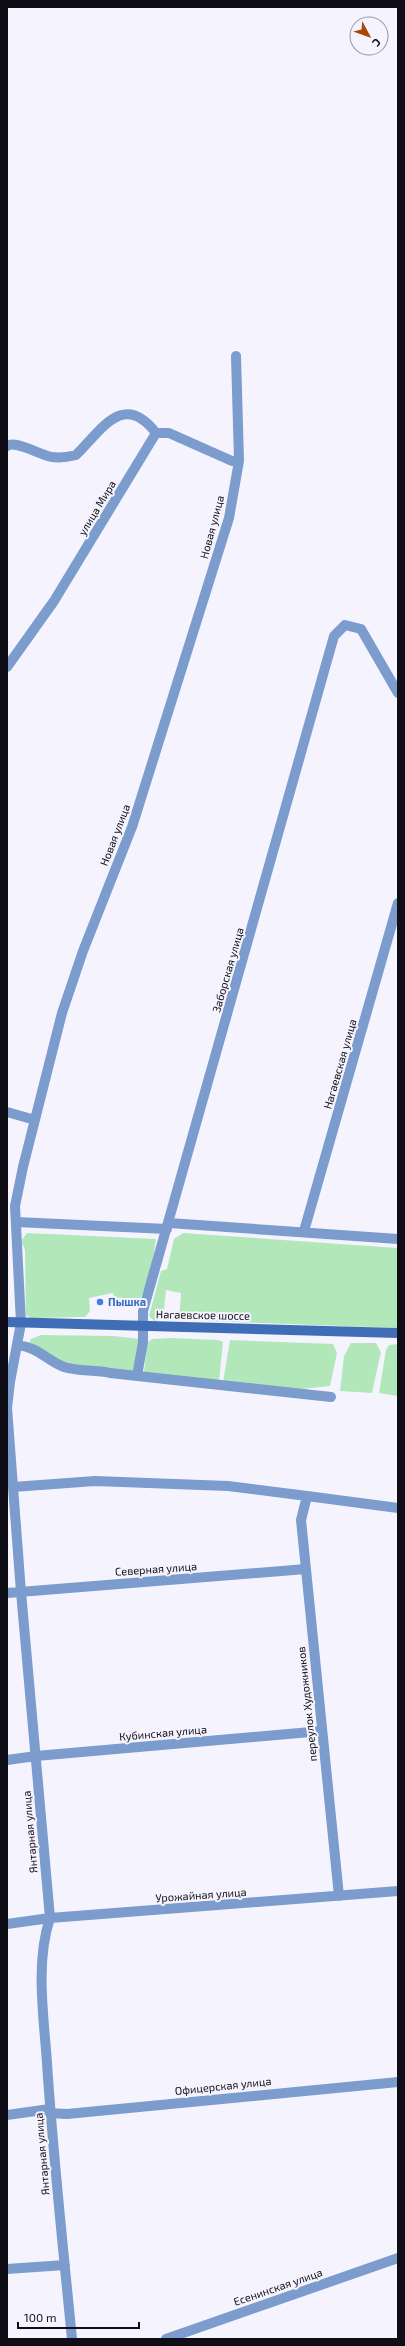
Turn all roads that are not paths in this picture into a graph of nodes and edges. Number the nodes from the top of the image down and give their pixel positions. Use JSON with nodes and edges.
{"nodes":[{"id":1,"x":236,"y":356,"type":"dead end"},
{"id":2,"x":156,"y":433,"type":"junction"},
{"id":3,"x":8,"y":443,"type":"edge"},
{"id":4,"x":239,"y":461,"type":"junction"},
{"id":5,"x":7,"y":667,"type":"edge"},
{"id":6,"x":398,"y":693,"type":"edge"},
{"id":7,"x":398,"y":903,"type":"edge"},
{"id":8,"x":7,"y":1112,"type":"edge"},
{"id":9,"x":35,"y":1120,"type":"junction"},
{"id":10,"x":16,"y":1222,"type":"junction"},
{"id":11,"x":168,"y":1226,"type":"junction"},
{"id":12,"x":304,"y":1232,"type":"junction"},
{"id":13,"x":398,"y":1239,"type":"edge"},
{"id":14,"x":7,"y":1322,"type":"edge"},
{"id":15,"x":21,"y":1323,"type":"junction"},
{"id":16,"x":144,"y":1326,"type":"junction"},
{"id":17,"x":398,"y":1333,"type":"edge"},
{"id":18,"x":17,"y":1346,"type":"junction"},
{"id":19,"x":137,"y":1376,"type":"junction"},
{"id":20,"x":332,"y":1397,"type":"dead end"},
{"id":21,"x":13,"y":1487,"type":"junction"},
{"id":22,"x":307,"y":1496,"type":"junction"},
{"id":23,"x":398,"y":1508,"type":"edge"},
{"id":24,"x":306,"y":1569,"type":"junction"},
{"id":25,"x":7,"y":1592,"type":"edge"},
{"id":26,"x":21,"y":1592,"type":"junction"},
{"id":27,"x":322,"y":1731,"type":"junction"},
{"id":28,"x":36,"y":1756,"type":"junction"},
{"id":29,"x":7,"y":1760,"type":"edge"},
{"id":30,"x":398,"y":1891,"type":"edge"},
{"id":31,"x":339,"y":1896,"type":"junction"},
{"id":32,"x":50,"y":1918,"type":"junction"},
{"id":33,"x":7,"y":1924,"type":"edge"},
{"id":34,"x":398,"y":2082,"type":"edge"},
{"id":35,"x":50,"y":2111,"type":"junction"},
{"id":36,"x":7,"y":2115,"type":"edge"},
{"id":37,"x":398,"y":2258,"type":"edge"},
{"id":38,"x":65,"y":2265,"type":"junction"},
{"id":39,"x":7,"y":2269,"type":"edge"},
{"id":40,"x":72,"y":2339,"type":"edge"},
{"id":41,"x":166,"y":2339,"type":"edge"}],
"edges":[{"from":1,"to":4,"type":"street","name":"Новая улица"},
{"from":2,"to":3,"type":"street"},
{"from":2,"to":4,"type":"street"},
{"from":2,"to":5,"type":"street","name":"улица Мира"},
{"from":4,"to":9,"type":"street","name":"Новая улица"},
{"from":6,"to":11,"type":"street","name":"Заборская улица"},
{"from":7,"to":12,"type":"street","name":"Нагаевская улица"},
{"from":8,"to":9,"type":"street"},
{"from":9,"to":10,"type":"street","name":"Новая улица"},
{"from":10,"to":11,"type":"street"},
{"from":10,"to":15,"type":"street","name":"Новая улица"},
{"from":11,"to":12,"type":"street"},
{"from":11,"to":16,"type":"street","name":"Заборская улица"},
{"from":12,"to":13,"type":"street"},
{"from":14,"to":15,"type":"street","name":"Нагаевское шоссе"},
{"from":15,"to":16,"type":"street","name":"Нагаевское шоссе"},
{"from":15,"to":18,"type":"street","name":"Янтарная улица"},
{"from":16,"to":17,"type":"street","name":"Нагаевское шоссе"},
{"from":16,"to":19,"type":"street","name":"Заборская улица"},
{"from":18,"to":19,"type":"street"},
{"from":18,"to":21,"type":"street","name":"Янтарная улица"},
{"from":19,"to":20,"type":"street"},
{"from":21,"to":22,"type":"street"},
{"from":21,"to":26,"type":"street","name":"Янтарная улица"},
{"from":22,"to":23,"type":"street"},
{"from":22,"to":24,"type":"street","name":"переулок Художников"},
{"from":24,"to":26,"type":"street","name":"Северная улица"},
{"from":24,"to":27,"type":"street","name":"переулок Художников"},
{"from":25,"to":26,"type":"street","name":"Северная улица"},
{"from":26,"to":28,"type":"street","name":"Янтарная улица"},
{"from":27,"to":28,"type":"street","name":"Кубинская улица"},
{"from":27,"to":31,"type":"street","name":"переулок Художников"},
{"from":28,"to":29,"type":"street","name":"Кубинская улица"},
{"from":28,"to":32,"type":"street","name":"Янтарная улица"},
{"from":30,"to":31,"type":"street","name":"Урожайная улица"},
{"from":31,"to":32,"type":"street","name":"Урожайная улица"},
{"from":32,"to":33,"type":"street","name":"Урожайная улица"},
{"from":32,"to":35,"type":"street","name":"Янтарная улица"},
{"from":34,"to":35,"type":"street","name":"Офицерская улица"},
{"from":35,"to":36,"type":"street","name":"Офицерская улица"},
{"from":35,"to":38,"type":"street","name":"Янтарная улица"},
{"from":37,"to":41,"type":"street","name":"Есенинская улица"},
{"from":38,"to":39,"type":"street"},
{"from":38,"to":40,"type":"street","name":"Янтарная улица"}]}
